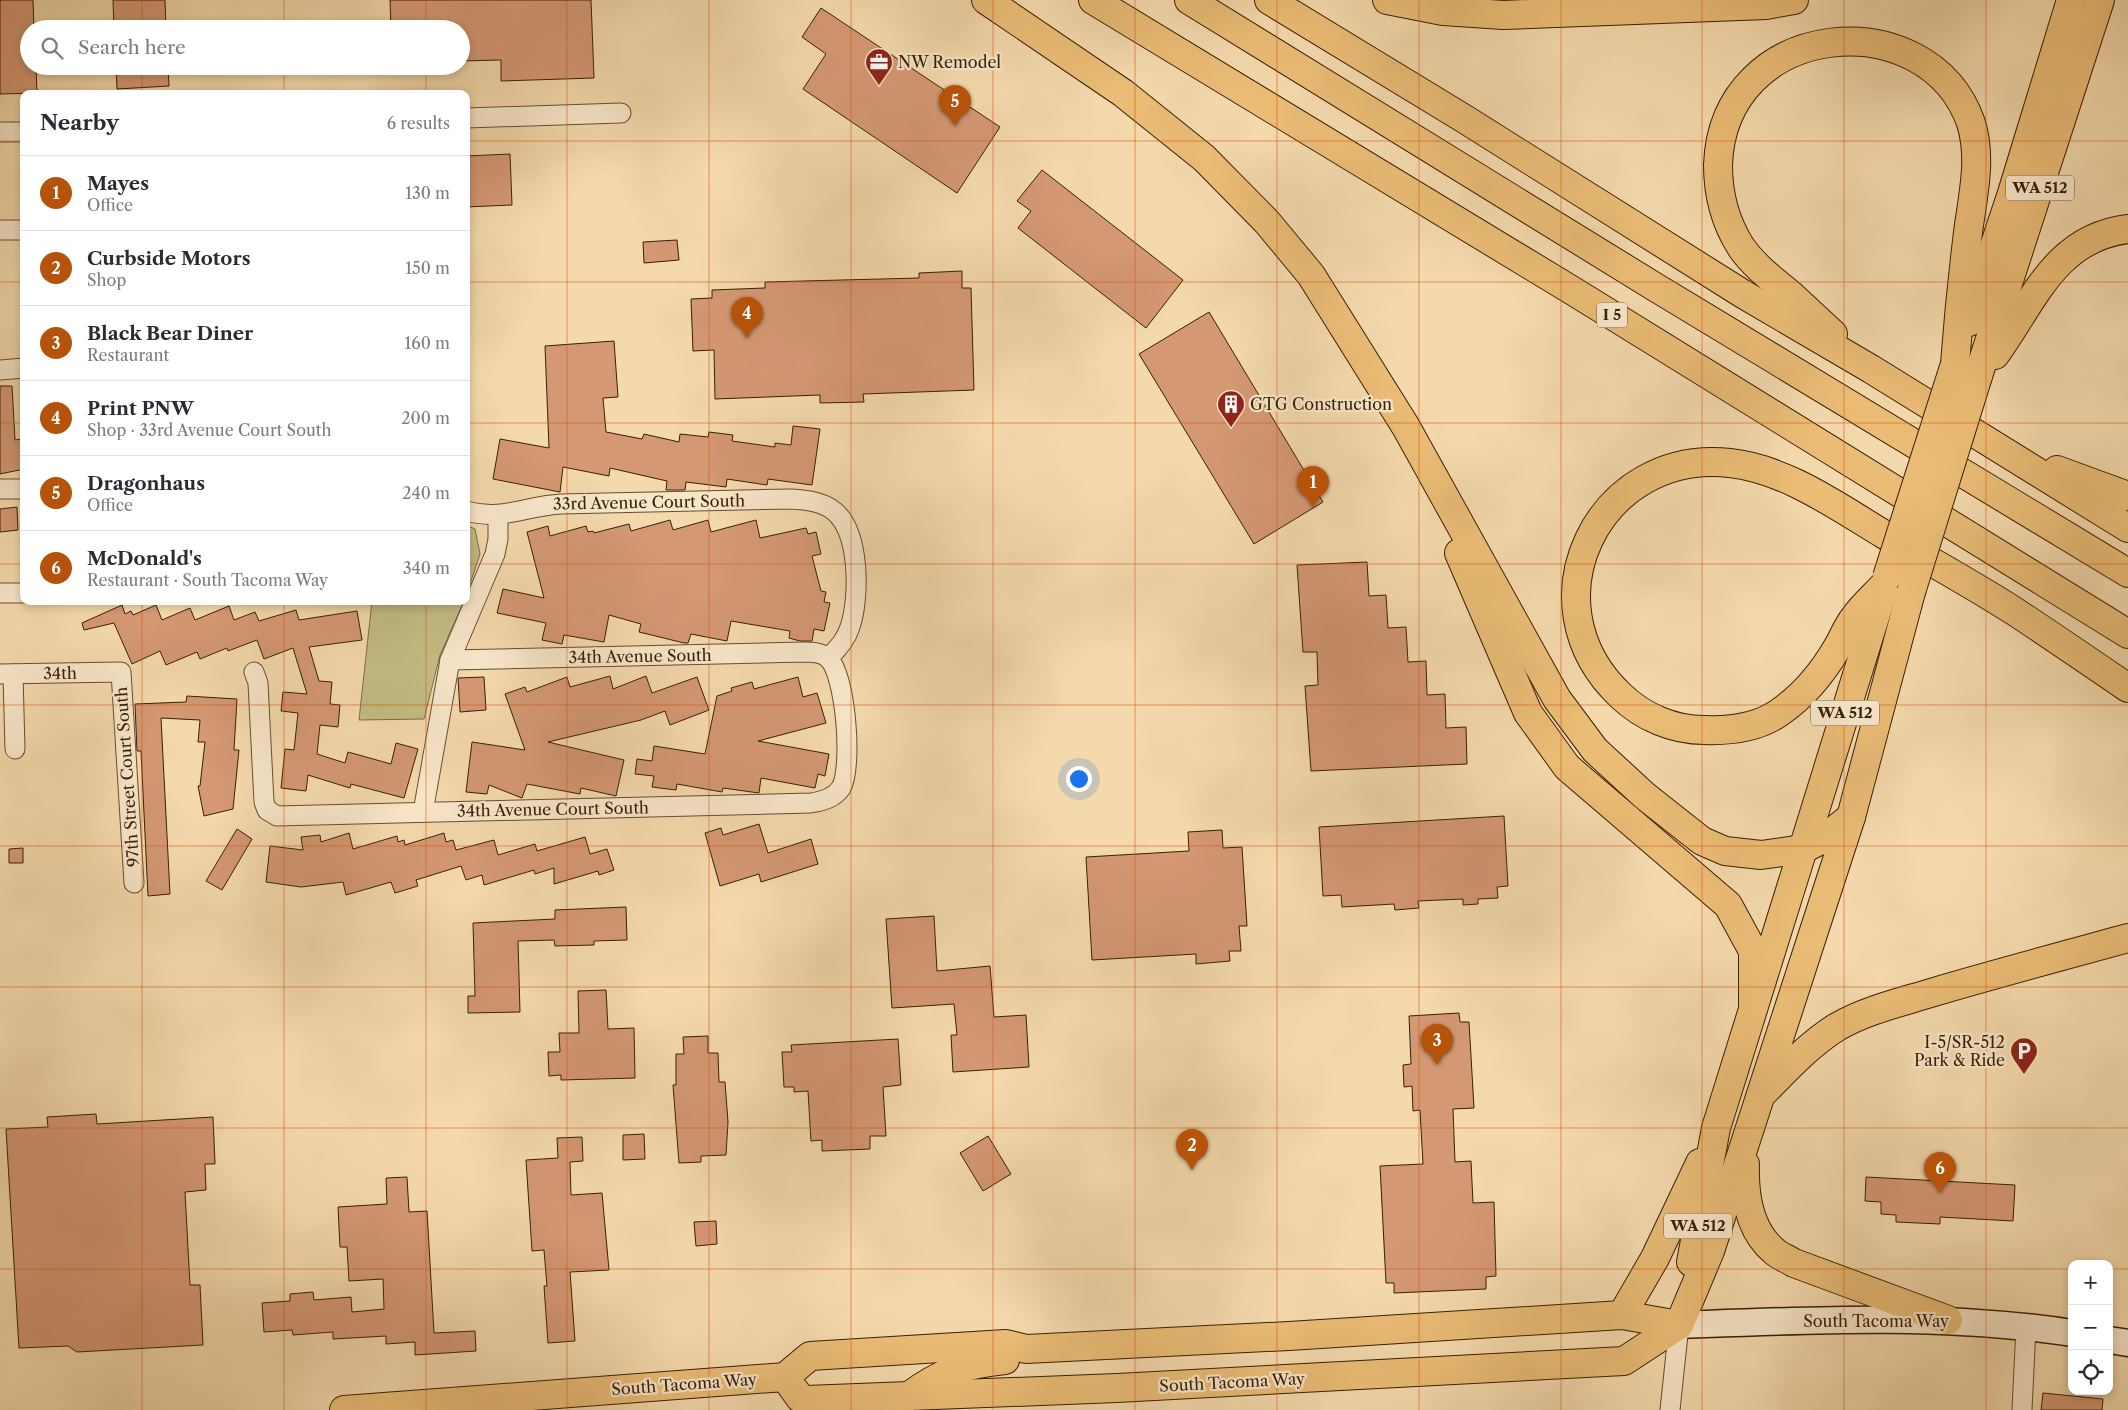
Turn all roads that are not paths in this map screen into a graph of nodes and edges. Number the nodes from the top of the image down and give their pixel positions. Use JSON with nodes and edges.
{"nodes":[{"id":1,"x":986,"y":0,"type":"edge"},
{"id":2,"x":1093,"y":0,"type":"edge"},
{"id":3,"x":1189,"y":0,"type":"edge"},
{"id":4,"x":1270,"y":0,"type":"edge"},
{"id":5,"x":1387,"y":0,"type":"edge"},
{"id":6,"x":1794,"y":0,"type":"edge"},
{"id":7,"x":2071,"y":0,"type":"edge"},
{"id":8,"x":2100,"y":0,"type":"edge"},
{"id":9,"x":621,"y":113,"type":"dead end"},
{"id":10,"x":470,"y":118,"type":"edge"},
{"id":11,"x":0,"y":132,"type":"edge"},
{"id":12,"x":20,"y":132,"type":"edge"},
{"id":13,"x":2128,"y":229,"type":"edge"},
{"id":14,"x":0,"y":230,"type":"edge"},
{"id":15,"x":20,"y":230,"type":"edge"},
{"id":16,"x":20,"y":368,"type":"edge"},
{"id":17,"x":1871,"y":369,"type":"junction"},
{"id":18,"x":0,"y":370,"type":"edge"},
{"id":19,"x":1967,"y":370,"type":"junction"},
{"id":20,"x":1406,"y":427,"type":"junction"},
{"id":21,"x":2000,"y":449,"type":"junction"},
{"id":22,"x":0,"y":489,"type":"edge"},
{"id":23,"x":20,"y":489,"type":"edge"},
{"id":24,"x":2128,"y":496,"type":"edge"},
{"id":25,"x":470,"y":511,"type":"edge"},
{"id":26,"x":498,"y":516,"type":"junction"},
{"id":27,"x":2128,"y":528,"type":"edge"},
{"id":28,"x":2128,"y":573,"type":"edge"},
{"id":29,"x":1886,"y":581,"type":"junction"},
{"id":30,"x":0,"y":593,"type":"edge"},
{"id":31,"x":20,"y":593,"type":"edge"},
{"id":32,"x":2128,"y":634,"type":"edge"},
{"id":33,"x":828,"y":658,"type":"junction"},
{"id":34,"x":450,"y":660,"type":"junction"},
{"id":35,"x":121,"y":672,"type":"joint"},
{"id":36,"x":254,"y":672,"type":"dead end"},
{"id":37,"x":6,"y":674,"type":"edge"},
{"id":38,"x":2128,"y":688,"type":"edge"},
{"id":39,"x":15,"y":750,"type":"dead end"},
{"id":40,"x":423,"y":812,"type":"junction"},
{"id":41,"x":1851,"y":817,"type":"junction"},
{"id":42,"x":1803,"y":849,"type":"junction"},
{"id":43,"x":134,"y":883,"type":"dead end"},
{"id":44,"x":2128,"y":938,"type":"edge"},
{"id":45,"x":1753,"y":1004,"type":"junction"},
{"id":46,"x":1761,"y":1095,"type":"junction"},
{"id":47,"x":1716,"y":1128,"type":"junction"},
{"id":48,"x":1746,"y":1140,"type":"junction"},
{"id":49,"x":1622,"y":1315,"type":"junction"},
{"id":50,"x":1948,"y":1320,"type":"junction"},
{"id":51,"x":1679,"y":1325,"type":"junction"},
{"id":52,"x":2026,"y":1327,"type":"junction"},
{"id":53,"x":2068,"y":1333,"type":"edge"},
{"id":54,"x":2113,"y":1341,"type":"edge"},
{"id":55,"x":2128,"y":1344,"type":"edge"},
{"id":56,"x":1026,"y":1349,"type":"junction"},
{"id":57,"x":785,"y":1377,"type":"junction"},
{"id":58,"x":908,"y":1403,"type":"edge"},
{"id":59,"x":344,"y":1410,"type":"edge"},
{"id":60,"x":1670,"y":1410,"type":"edge"},
{"id":61,"x":2022,"y":1410,"type":"edge"}],
"edges":[{"from":1,"to":20,"type":"main road"},
{"from":2,"to":32,"type":"main road","number":"I 5"},
{"from":3,"to":28,"type":"main road"},
{"from":4,"to":17,"type":"main road"},
{"from":5,"to":6,"type":"main road"},
{"from":7,"to":19,"type":"main road","number":"WA 512"},
{"from":8,"to":19,"type":"main road","number":"WA 512"},
{"from":9,"to":10,"type":"street"},
{"from":11,"to":12,"type":"street"},
{"from":13,"to":19,"type":"main road"},
{"from":14,"to":15,"type":"street"},
{"from":16,"to":18,"type":"street"},
{"from":17,"to":19,"type":"main road"},
{"from":17,"to":21,"type":"main road"},
{"from":19,"to":29,"type":"main road","number":"WA 512","bridge":true},
{"from":19,"to":41,"type":"main road","number":"WA 512","bridge":true},
{"from":20,"to":42,"type":"main road"},
{"from":20,"to":45,"type":"main road"},
{"from":21,"to":24,"type":"main road"},
{"from":21,"to":27,"type":"main road"},
{"from":22,"to":23,"type":"street"},
{"from":25,"to":26,"type":"street","name":"33rd Avenue Court South"},
{"from":26,"to":33,"type":"street","name":"33rd Avenue Court South"},
{"from":26,"to":34,"type":"street"},
{"from":29,"to":38,"type":"main road"},
{"from":29,"to":42,"type":"main road","number":"WA 512"},
{"from":30,"to":31,"type":"street"},
{"from":33,"to":34,"type":"street","name":"34th Avenue South"},
{"from":33,"to":40,"type":"street","name":"34th Avenue Court South"},
{"from":34,"to":40,"type":"street"},
{"from":35,"to":37,"type":"street","name":"34th"},
{"from":35,"to":43,"type":"street","name":"97th Street Court South"},
{"from":36,"to":40,"type":"street","name":"34th Avenue Court South"},
{"from":37,"to":39,"type":"street"},
{"from":41,"to":42,"type":"main road"},
{"from":41,"to":46,"type":"main road","number":"WA 512"},
{"from":42,"to":45,"type":"main road","number":"WA 512"},
{"from":44,"to":46,"type":"main road"},
{"from":45,"to":47,"type":"main road","number":"WA 512"},
{"from":46,"to":48,"type":"main road","number":"WA 512"},
{"from":47,"to":49,"type":"main road"},
{"from":47,"to":51,"type":"main road","number":"WA 512"},
{"from":48,"to":50,"type":"main road"},
{"from":48,"to":51,"type":"main road","number":"WA 512"},
{"from":49,"to":51,"type":"main road","name":"South Tacoma Way"},
{"from":49,"to":56,"type":"main road","name":"South Tacoma Way"},
{"from":50,"to":51,"type":"main road","name":"South Tacoma Way"},
{"from":50,"to":52,"type":"main road","name":"South Tacoma Way"},
{"from":51,"to":58,"type":"main road","name":"South Tacoma Way"},
{"from":51,"to":60,"type":"street"},
{"from":52,"to":53,"type":"main road","name":"South Tacoma Way"},
{"from":52,"to":61,"type":"street"},
{"from":54,"to":55,"type":"main road"},
{"from":56,"to":57,"type":"main road","name":"South Tacoma Way"},
{"from":56,"to":58,"type":"main road"},
{"from":57,"to":58,"type":"main road","name":"South Tacoma Way"},
{"from":57,"to":59,"type":"main road","name":"South Tacoma Way"}]}
